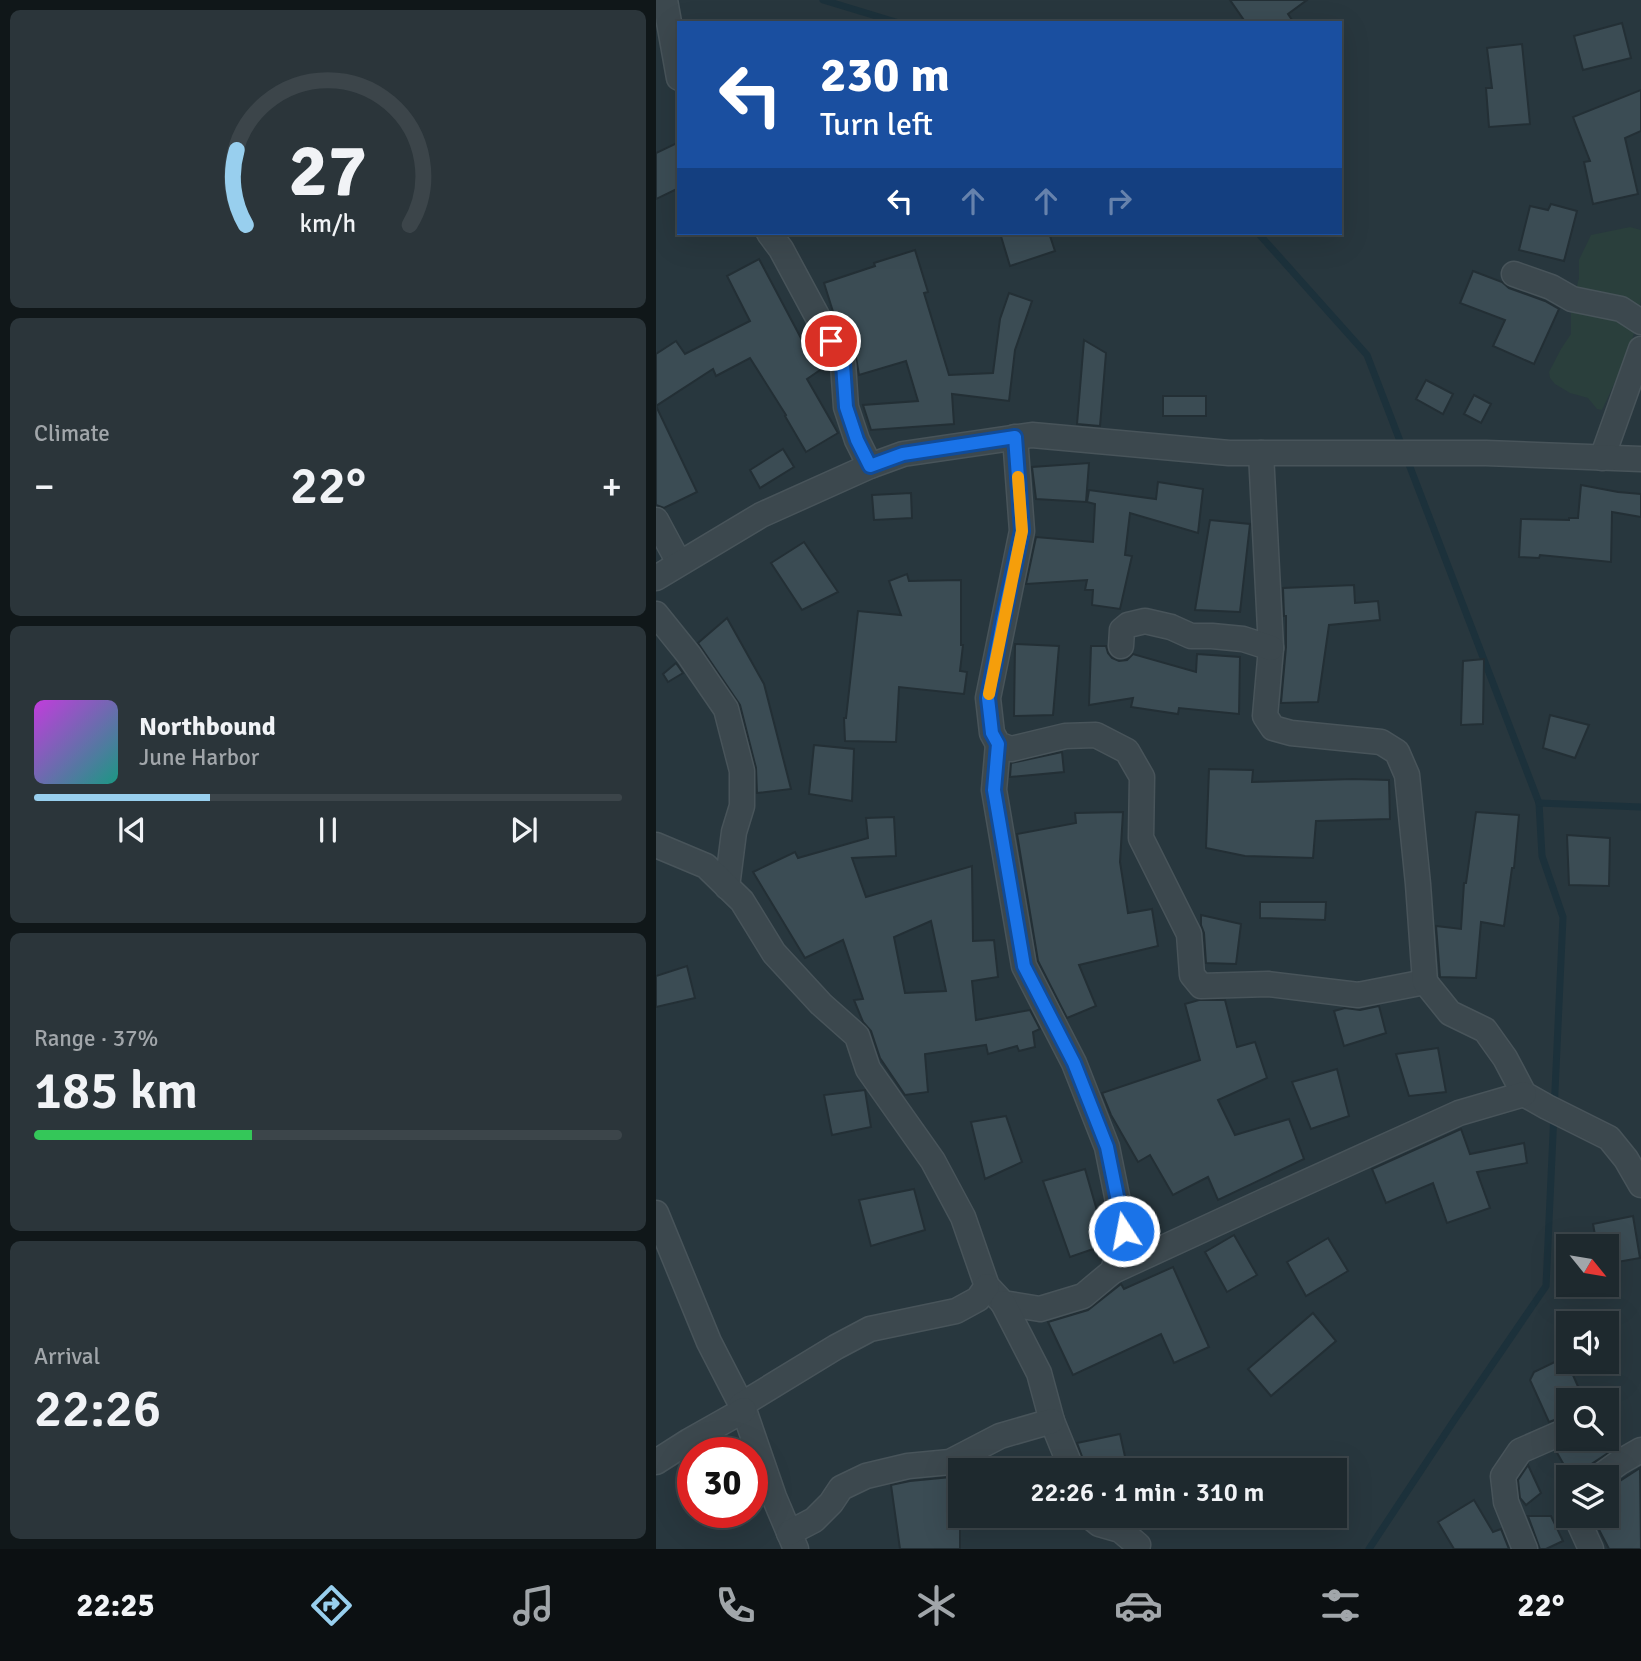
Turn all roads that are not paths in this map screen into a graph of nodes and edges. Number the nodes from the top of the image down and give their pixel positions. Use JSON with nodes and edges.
{"nodes":[{"id":1,"x":665,"y":0,"type":"edge"},
{"id":2,"x":677,"y":67,"type":"edge"},
{"id":3,"x":770,"y":235,"type":"edge"},
{"id":4,"x":1514,"y":274,"type":"dead end"},
{"id":5,"x":1641,"y":322,"type":"edge"},
{"id":6,"x":1641,"y":349,"type":"edge"},
{"id":7,"x":1015,"y":437,"type":"junction"},
{"id":8,"x":1261,"y":453,"type":"junction"},
{"id":9,"x":1602,"y":458,"type":"junction"},
{"id":10,"x":1641,"y":459,"type":"edge"},
{"id":11,"x":870,"y":466,"type":"junction"},
{"id":12,"x":656,"y":520,"type":"edge"},
{"id":13,"x":679,"y":563,"type":"junction"},
{"id":14,"x":656,"y":578,"type":"edge"},
{"id":15,"x":656,"y":614,"type":"edge"},
{"id":16,"x":1122,"y":646,"type":"dead end"},
{"id":17,"x":1271,"y":648,"type":"junction"},
{"id":18,"x":998,"y":744,"type":"junction"},
{"id":19,"x":656,"y":845,"type":"edge"},
{"id":20,"x":727,"y":887,"type":"junction"},
{"id":21,"x":1425,"y":982,"type":"junction"},
{"id":22,"x":1524,"y":1094,"type":"junction"},
{"id":23,"x":1641,"y":1185,"type":"edge"},
{"id":24,"x":658,"y":1223,"type":"edge"},
{"id":25,"x":1113,"y":1271,"type":"junction"},
{"id":26,"x":995,"y":1294,"type":"junction"},
{"id":27,"x":742,"y":1407,"type":"junction"},
{"id":28,"x":1052,"y":1421,"type":"junction"},
{"id":29,"x":1556,"y":1435,"type":"edge"},
{"id":30,"x":1641,"y":1450,"type":"edge"},
{"id":31,"x":1067,"y":1458,"type":"edge"},
{"id":32,"x":656,"y":1462,"type":"edge"},
{"id":33,"x":1616,"y":1465,"type":"edge"},
{"id":34,"x":1113,"y":1528,"type":"edge"},
{"id":35,"x":1581,"y":1528,"type":"edge"},
{"id":36,"x":793,"y":1541,"type":"edge"},
{"id":37,"x":1137,"y":1549,"type":"edge"},
{"id":38,"x":1525,"y":1549,"type":"edge"},
{"id":39,"x":1591,"y":1549,"type":"edge"}],
"edges":[{"from":1,"to":2,"type":"street"},
{"from":3,"to":11,"type":"street"},
{"from":4,"to":5,"type":"street"},
{"from":6,"to":9,"type":"street"},
{"from":7,"to":8,"type":"street"},
{"from":7,"to":11,"type":"street"},
{"from":7,"to":18,"type":"street"},
{"from":8,"to":9,"type":"street"},
{"from":8,"to":17,"type":"street"},
{"from":9,"to":10,"type":"street"},
{"from":11,"to":13,"type":"street"},
{"from":12,"to":13,"type":"street"},
{"from":13,"to":14,"type":"street"},
{"from":15,"to":20,"type":"street"},
{"from":16,"to":17,"type":"street"},
{"from":17,"to":21,"type":"street"},
{"from":18,"to":21,"type":"street"},
{"from":18,"to":25,"type":"street"},
{"from":19,"to":20,"type":"street"},
{"from":20,"to":26,"type":"street"},
{"from":21,"to":22,"type":"street"},
{"from":22,"to":23,"type":"street"},
{"from":22,"to":25,"type":"street"},
{"from":24,"to":27,"type":"street"},
{"from":25,"to":26,"type":"street"},
{"from":26,"to":27,"type":"street"},
{"from":26,"to":28,"type":"street"},
{"from":27,"to":32,"type":"street"},
{"from":27,"to":36,"type":"street"},
{"from":28,"to":31,"type":"street"},
{"from":28,"to":36,"type":"street"},
{"from":29,"to":38,"type":"street"},
{"from":30,"to":33,"type":"street"},
{"from":34,"to":37,"type":"street"},
{"from":35,"to":39,"type":"street"}]}
